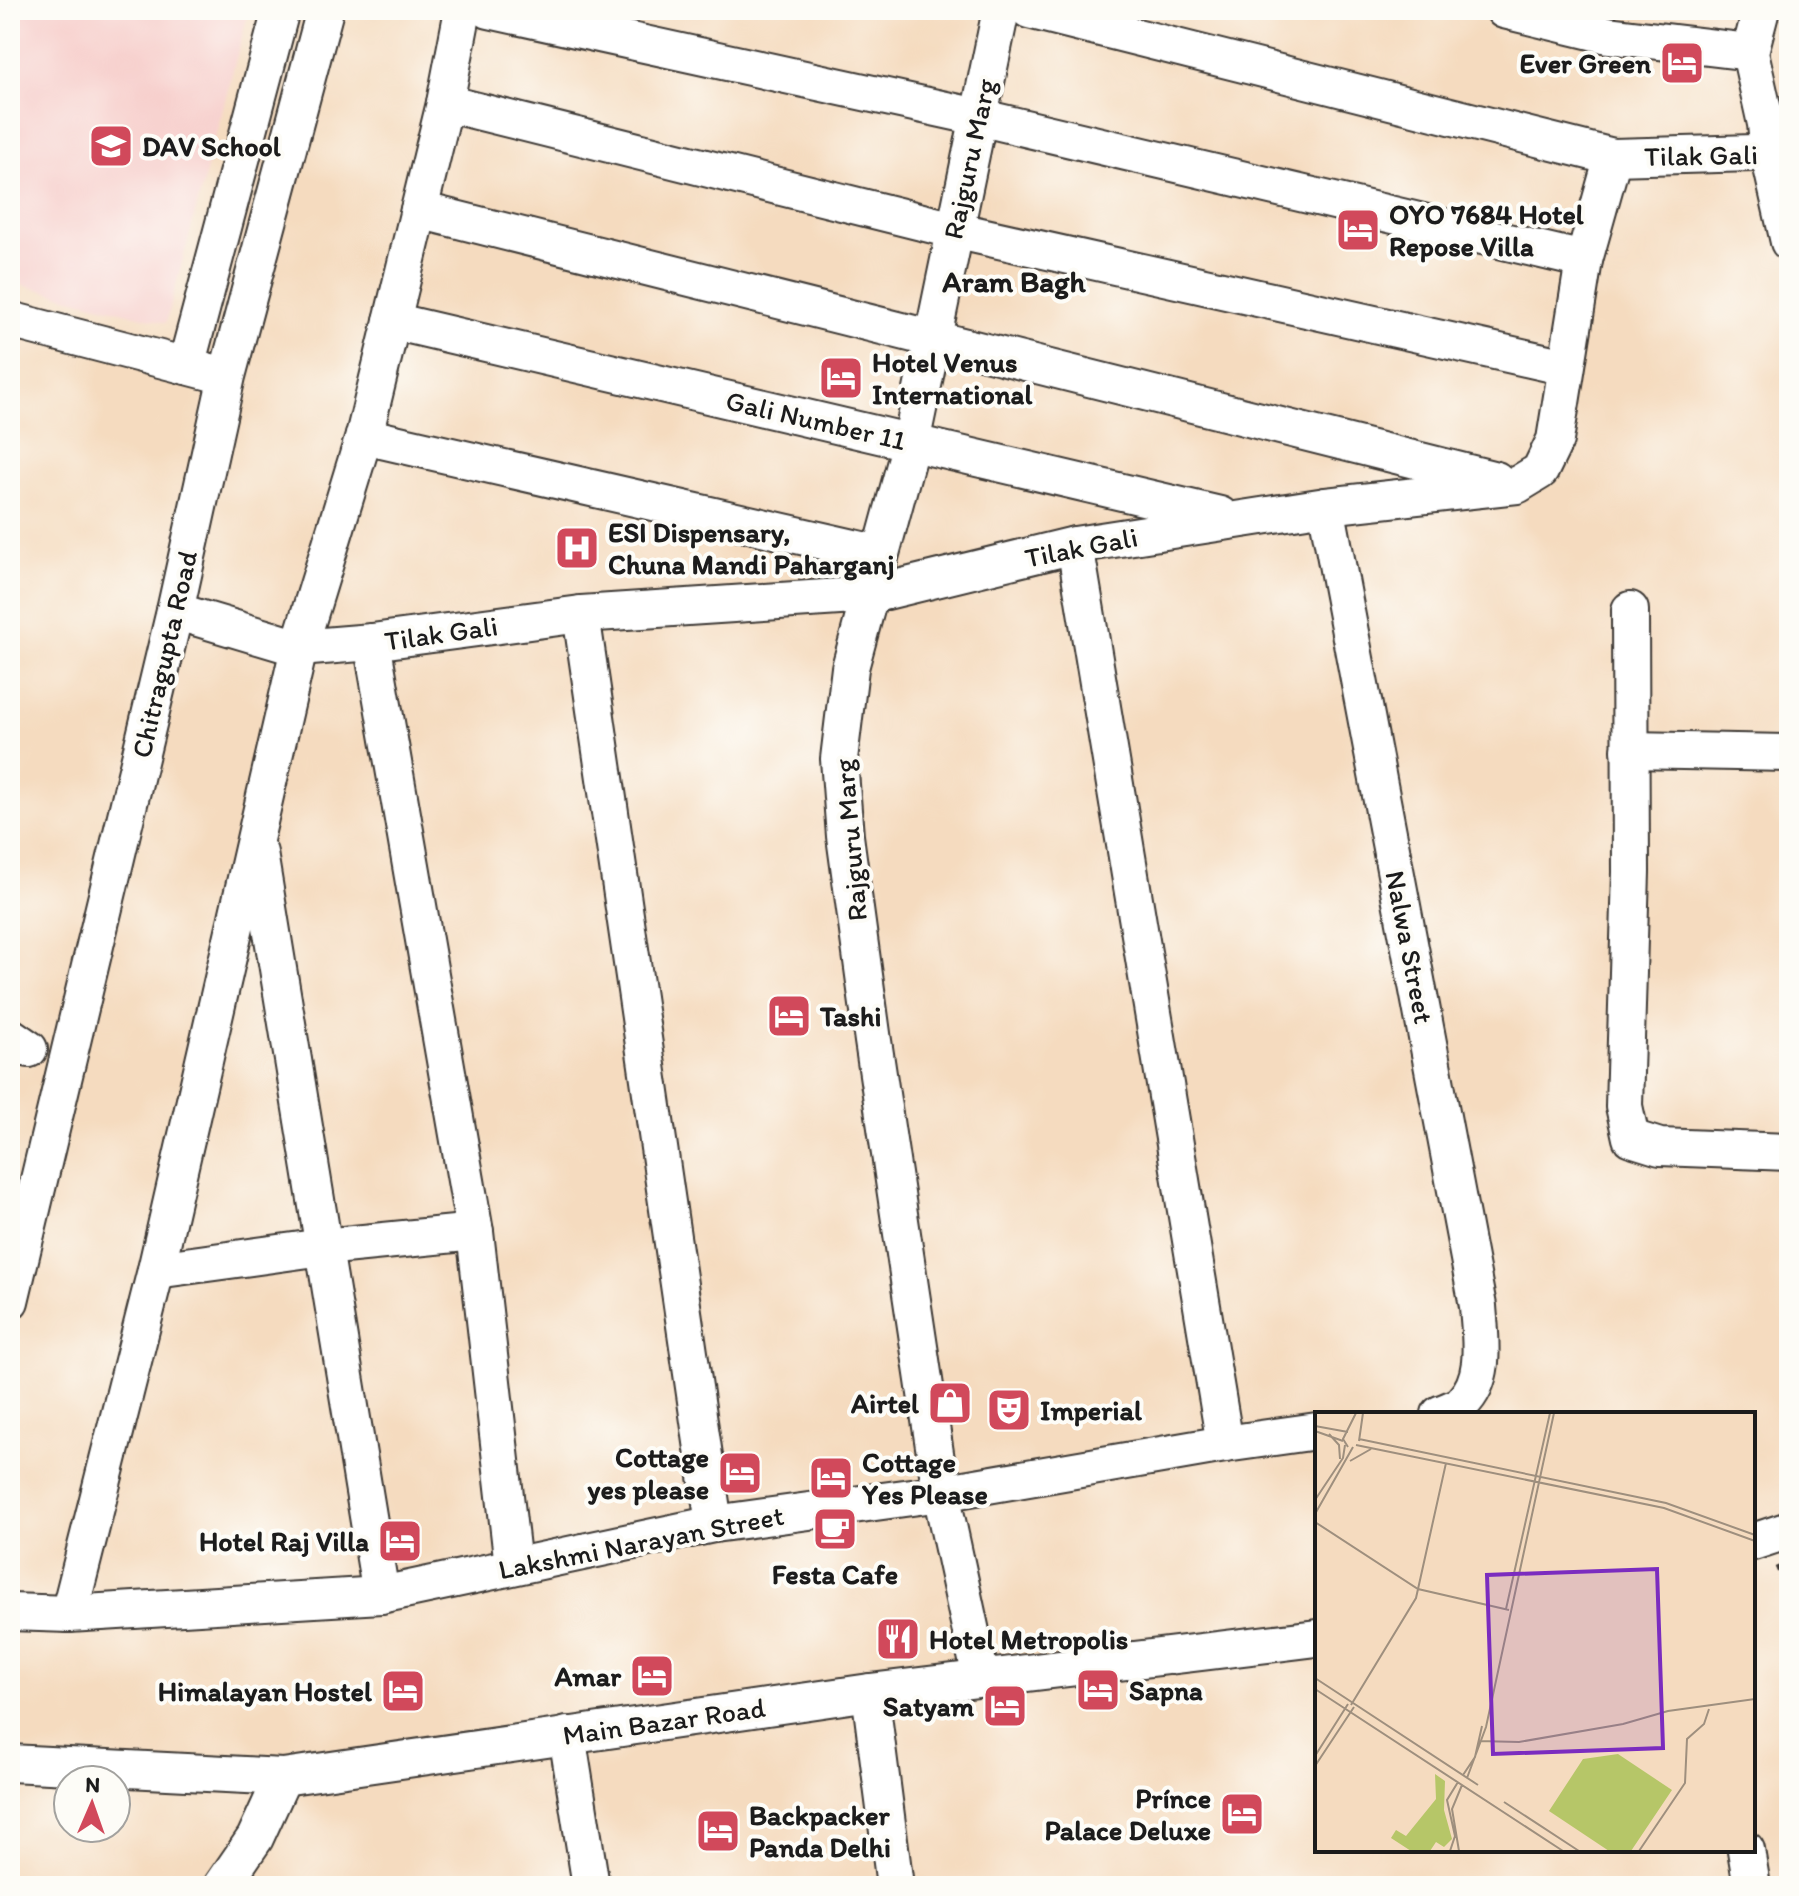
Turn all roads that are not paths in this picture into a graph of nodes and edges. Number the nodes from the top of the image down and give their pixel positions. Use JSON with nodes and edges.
{"nodes":[{"id":1,"x":281,"y":10,"type":"edge"},
{"id":2,"x":325,"y":10,"type":"edge"},
{"id":3,"x":463,"y":10,"type":"edge"},
{"id":4,"x":489,"y":10,"type":"edge"},
{"id":5,"x":1001,"y":10,"type":"edge"},
{"id":6,"x":1029,"y":10,"type":"edge"},
{"id":7,"x":1504,"y":10,"type":"edge"},
{"id":8,"x":1761,"y":10,"type":"edge"},
{"id":9,"x":1750,"y":52,"type":"junction"},
{"id":10,"x":445,"y":103,"type":"junction"},
{"id":11,"x":978,"y":117,"type":"junction"},
{"id":12,"x":1779,"y":153,"type":"edge"},
{"id":13,"x":1613,"y":157,"type":"junction"},
{"id":14,"x":419,"y":210,"type":"junction"},
{"id":15,"x":954,"y":230,"type":"junction"},
{"id":16,"x":1789,"y":242,"type":"edge"},
{"id":17,"x":1584,"y":260,"type":"junction"},
{"id":18,"x":10,"y":320,"type":"edge"},
{"id":19,"x":392,"y":321,"type":"junction"},
{"id":20,"x":933,"y":339,"type":"junction"},
{"id":21,"x":186,"y":366,"type":"junction"},
{"id":22,"x":1566,"y":367,"type":"junction"},
{"id":23,"x":227,"y":376,"type":"junction"},
{"id":24,"x":364,"y":436,"type":"junction"},
{"id":25,"x":911,"y":443,"type":"junction"},
{"id":26,"x":1517,"y":485,"type":"junction"},
{"id":27,"x":1326,"y":506,"type":"junction"},
{"id":28,"x":1239,"y":520,"type":"junction"},
{"id":29,"x":1075,"y":545,"type":"junction"},
{"id":30,"x":880,"y":554,"type":"junction"},
{"id":31,"x":870,"y":595,"type":"junction"},
{"id":32,"x":1630,"y":610,"type":"dead end"},
{"id":33,"x":175,"y":611,"type":"junction"},
{"id":34,"x":581,"y":614,"type":"junction"},
{"id":35,"x":372,"y":642,"type":"junction"},
{"id":36,"x":299,"y":648,"type":"junction"},
{"id":37,"x":1630,"y":750,"type":"junction"},
{"id":38,"x":1789,"y":753,"type":"edge"},
{"id":39,"x":256,"y":836,"type":"junction"},
{"id":40,"x":1789,"y":1152,"type":"edge"},
{"id":41,"x":475,"y":1232,"type":"junction"},
{"id":42,"x":323,"y":1247,"type":"junction"},
{"id":43,"x":156,"y":1270,"type":"junction"},
{"id":44,"x":10,"y":1301,"type":"edge"},
{"id":45,"x":1444,"y":1412,"type":"edge"},
{"id":46,"x":1315,"y":1431,"type":"edge"},
{"id":47,"x":1225,"y":1444,"type":"junction"},
{"id":48,"x":941,"y":1493,"type":"junction"},
{"id":49,"x":714,"y":1524,"type":"junction"},
{"id":50,"x":1789,"y":1530,"type":"edge"},
{"id":51,"x":1755,"y":1541,"type":"edge"},
{"id":52,"x":513,"y":1566,"type":"junction"},
{"id":53,"x":381,"y":1595,"type":"junction"},
{"id":54,"x":10,"y":1612,"type":"edge"},
{"id":55,"x":69,"y":1614,"type":"junction"},
{"id":56,"x":1315,"y":1638,"type":"edge"},
{"id":57,"x":981,"y":1678,"type":"junction"},
{"id":58,"x":870,"y":1692,"type":"junction"},
{"id":59,"x":567,"y":1735,"type":"junction"},
{"id":60,"x":10,"y":1763,"type":"edge"},
{"id":61,"x":283,"y":1777,"type":"junction"},
{"id":62,"x":1746,"y":1852,"type":"edge"},
{"id":63,"x":222,"y":1886,"type":"edge"},
{"id":64,"x":591,"y":1886,"type":"edge"},
{"id":65,"x":895,"y":1886,"type":"edge"},
{"id":66,"x":1752,"y":1886,"type":"edge"}],
"edges":[{"from":1,"to":21,"type":"street"},
{"from":2,"to":23,"type":"street","name":"Chitragupta Road"},
{"from":3,"to":10,"type":"street"},
{"from":4,"to":11,"type":"street"},
{"from":5,"to":11,"type":"street","name":"Rajguru Marg"},
{"from":6,"to":13,"type":"street","name":"Tilak Gali"},
{"from":7,"to":9,"type":"street"},
{"from":8,"to":9,"type":"street"},
{"from":9,"to":12,"type":"street"},
{"from":10,"to":14,"type":"street"},
{"from":10,"to":15,"type":"street"},
{"from":11,"to":15,"type":"street","name":"Rajguru Marg"},
{"from":11,"to":17,"type":"street"},
{"from":12,"to":13,"type":"street","name":"Tilak Gali"},
{"from":12,"to":16,"type":"street"},
{"from":13,"to":17,"type":"street","name":"Tilak Gali"},
{"from":14,"to":19,"type":"street"},
{"from":14,"to":20,"type":"street"},
{"from":15,"to":20,"type":"street","name":"Rajguru Marg"},
{"from":15,"to":22,"type":"street"},
{"from":17,"to":22,"type":"street","name":"Tilak Gali"},
{"from":18,"to":21,"type":"street"},
{"from":19,"to":24,"type":"street"},
{"from":19,"to":25,"type":"street","name":"Gali Number 11"},
{"from":20,"to":25,"type":"street","name":"Rajguru Marg"},
{"from":20,"to":26,"type":"street"},
{"from":21,"to":23,"type":"street"},
{"from":22,"to":26,"type":"street","name":"Tilak Gali"},
{"from":23,"to":33,"type":"street","name":"Chitragupta Road"},
{"from":24,"to":30,"type":"street"},
{"from":24,"to":36,"type":"street"},
{"from":25,"to":28,"type":"street","name":"Gali Number 11"},
{"from":25,"to":30,"type":"street","name":"Rajguru Marg"},
{"from":26,"to":27,"type":"street","name":"Tilak Gali"},
{"from":27,"to":28,"type":"street","name":"Tilak Gali"},
{"from":27,"to":45,"type":"street","name":"Nalwa Street"},
{"from":28,"to":29,"type":"street","name":"Tilak Gali"},
{"from":29,"to":31,"type":"street","name":"Tilak Gali"},
{"from":29,"to":47,"type":"street"},
{"from":30,"to":31,"type":"street","name":"Rajguru Marg"},
{"from":31,"to":34,"type":"street","name":"Tilak Gali"},
{"from":31,"to":48,"type":"street","name":"Rajguru Marg"},
{"from":32,"to":37,"type":"street"},
{"from":33,"to":36,"type":"street"},
{"from":33,"to":44,"type":"street","name":"Chitragupta Road"},
{"from":34,"to":35,"type":"street","name":"Tilak Gali"},
{"from":34,"to":49,"type":"street"},
{"from":35,"to":36,"type":"street","name":"Tilak Gali"},
{"from":35,"to":41,"type":"street"},
{"from":36,"to":39,"type":"street"},
{"from":37,"to":38,"type":"street"},
{"from":37,"to":40,"type":"street"},
{"from":39,"to":42,"type":"street"},
{"from":39,"to":43,"type":"street"},
{"from":41,"to":42,"type":"street"},
{"from":41,"to":52,"type":"street"},
{"from":42,"to":43,"type":"street"},
{"from":42,"to":53,"type":"street"},
{"from":43,"to":55,"type":"street"},
{"from":46,"to":47,"type":"street","name":"Lakshmi Narayan Street"},
{"from":47,"to":48,"type":"street","name":"Lakshmi Narayan Street"},
{"from":48,"to":49,"type":"street","name":"Lakshmi Narayan Street"},
{"from":48,"to":57,"type":"street","name":"Rajguru Marg"},
{"from":49,"to":52,"type":"street","name":"Lakshmi Narayan Street"},
{"from":50,"to":51,"type":"street"},
{"from":52,"to":53,"type":"street","name":"Lakshmi Narayan Street"},
{"from":53,"to":55,"type":"street","name":"Lakshmi Narayan Street"},
{"from":54,"to":55,"type":"street","name":"Lakshmi Narayan Street"},
{"from":56,"to":57,"type":"street","name":"Main Bazar Road"},
{"from":57,"to":58,"type":"street","name":"Main Bazar Road"},
{"from":58,"to":59,"type":"street","name":"Main Bazar Road"},
{"from":58,"to":65,"type":"street"},
{"from":59,"to":61,"type":"street","name":"Main Bazar Road"},
{"from":59,"to":64,"type":"street"},
{"from":60,"to":61,"type":"street","name":"Main Bazar Road"},
{"from":61,"to":63,"type":"street"},
{"from":62,"to":66,"type":"street"}]}
